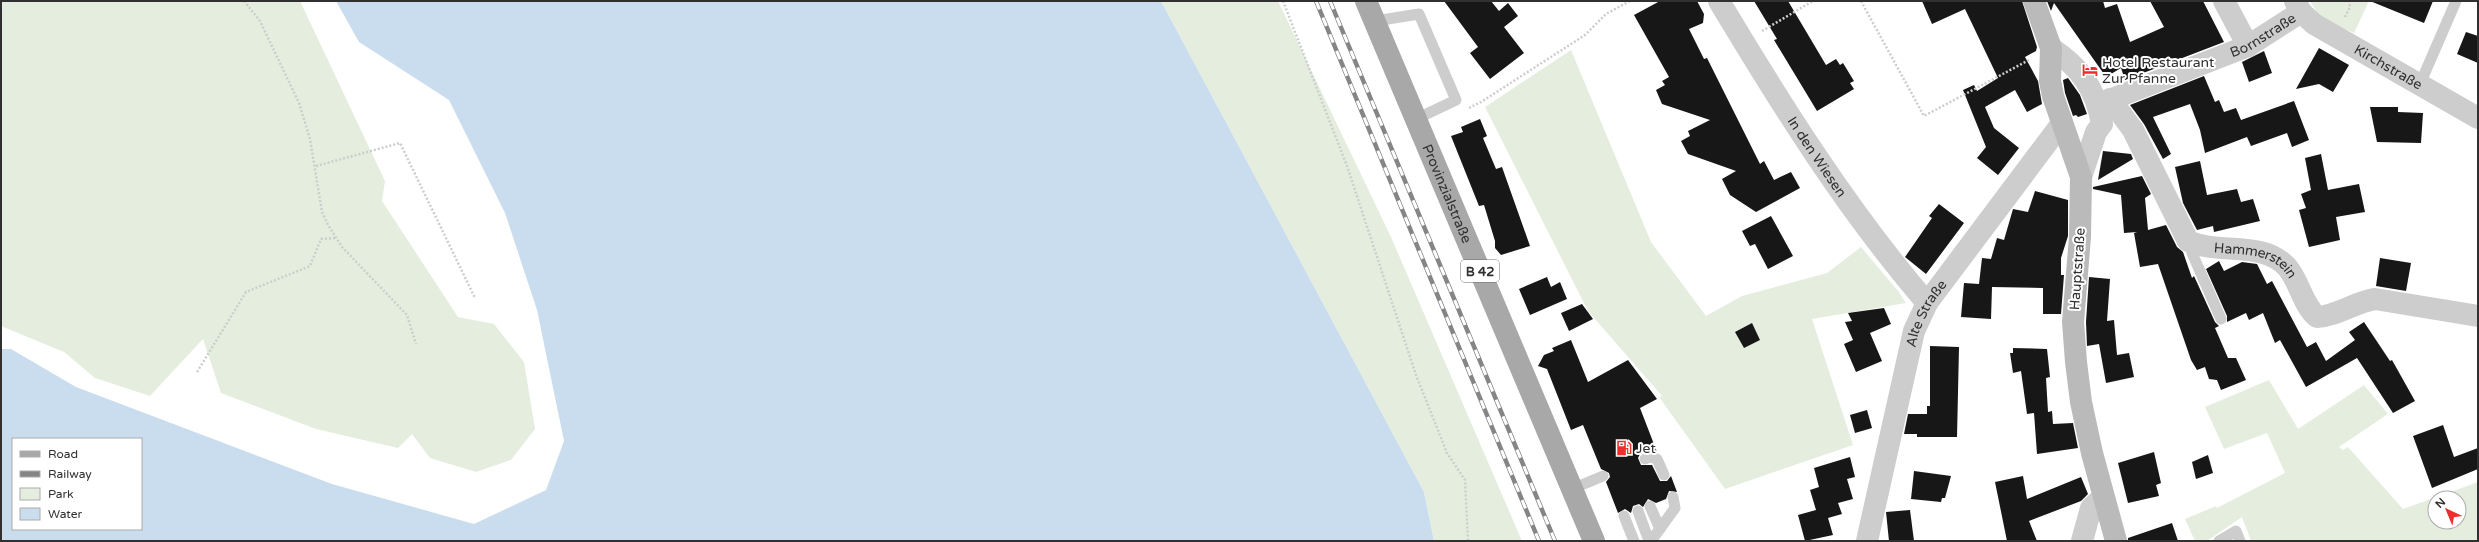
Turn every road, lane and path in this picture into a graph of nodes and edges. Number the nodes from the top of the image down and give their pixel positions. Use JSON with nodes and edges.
{"nodes":[{"id":1,"x":244,"y":1,"type":"edge"},
{"id":2,"x":1284,"y":1,"type":"edge"},
{"id":3,"x":1366,"y":1,"type":"edge"},
{"id":4,"x":1630,"y":1,"type":"edge"},
{"id":5,"x":1719,"y":1,"type":"edge"},
{"id":6,"x":1813,"y":1,"type":"edge"},
{"id":7,"x":1861,"y":1,"type":"edge"},
{"id":8,"x":2034,"y":1,"type":"edge"},
{"id":9,"x":2224,"y":1,"type":"edge"},
{"id":10,"x":2456,"y":1,"type":"edge"},
{"id":11,"x":2298,"y":6,"type":"edge"},
{"id":12,"x":1375,"y":21,"type":"junction"},
{"id":13,"x":1744,"y":42,"type":"junction"},
{"id":14,"x":2248,"y":46,"type":"junction"},
{"id":15,"x":2051,"y":48,"type":"junction"},
{"id":16,"x":2420,"y":84,"type":"junction"},
{"id":17,"x":2104,"y":102,"type":"junction"},
{"id":18,"x":1461,"y":112,"type":"dead end"},
{"id":19,"x":2478,"y":118,"type":"edge"},
{"id":20,"x":1416,"y":119,"type":"junction"},
{"id":21,"x":2062,"y":123,"type":"junction"},
{"id":22,"x":316,"y":166,"type":"junction"},
{"id":23,"x":2081,"y":177,"type":"junction"},
{"id":24,"x":336,"y":238,"type":"junction"},
{"id":25,"x":2194,"y":244,"type":"junction"},
{"id":26,"x":475,"y":298,"type":"dead end"},
{"id":27,"x":1927,"y":303,"type":"junction"},
{"id":28,"x":2478,"y":316,"type":"edge"},
{"id":29,"x":2220,"y":319,"type":"dead end"},
{"id":30,"x":416,"y":344,"type":"dead end"},
{"id":31,"x":197,"y":372,"type":"dead end"},
{"id":32,"x":1645,"y":458,"type":"dead end"},
{"id":33,"x":1664,"y":475,"type":"dead end"},
{"id":34,"x":1603,"y":476,"type":"dead end"},
{"id":35,"x":1572,"y":489,"type":"junction"},
{"id":36,"x":1673,"y":497,"type":"dead end"},
{"id":37,"x":2103,"y":497,"type":"junction"},
{"id":38,"x":1650,"y":506,"type":"dead end"},
{"id":39,"x":1638,"y":511,"type":"dead end"},
{"id":40,"x":1624,"y":516,"type":"dead end"},
{"id":41,"x":1660,"y":529,"type":"junction"},
{"id":42,"x":1468,"y":541,"type":"edge"},
{"id":43,"x":1594,"y":541,"type":"edge"},
{"id":44,"x":1634,"y":541,"type":"edge"},
{"id":45,"x":1650,"y":541,"type":"edge"},
{"id":46,"x":1867,"y":541,"type":"edge"},
{"id":47,"x":2082,"y":541,"type":"edge"},
{"id":48,"x":2116,"y":541,"type":"edge"},
{"id":49,"x":2219,"y":541,"type":"edge"},
{"id":50,"x":2240,"y":541,"type":"edge"}],
"edges":[{"from":1,"to":22,"type":"path"},
{"from":2,"to":42,"type":"path"},
{"from":3,"to":12,"type":"main road","name":"Provinzialstraße","number":"B 42"},
{"from":4,"to":18,"type":"path"},
{"from":5,"to":13,"type":"street","name":"In den Wiesen"},
{"from":6,"to":13,"type":"path"},
{"from":7,"to":15,"type":"path"},
{"from":8,"to":15,"type":"street","name":"Hauptstraße"},
{"from":9,"to":14,"type":"street"},
{"from":10,"to":16,"type":"lane"},
{"from":11,"to":14,"type":"street","name":"Bornstraße"},
{"from":11,"to":16,"type":"street","name":"Kirchstraße"},
{"from":12,"to":20,"type":"main road","name":"Provinzialstraße","number":"B 42"},
{"from":12,"to":20,"type":"lane"},
{"from":13,"to":27,"type":"street","name":"In den Wiesen"},
{"from":14,"to":17,"type":"street","name":"Bornstraße"},
{"from":15,"to":17,"type":"street"},
{"from":15,"to":21,"type":"street","name":"Hauptstraße"},
{"from":16,"to":19,"type":"street","name":"Kirchstraße"},
{"from":17,"to":23,"type":"street"},
{"from":17,"to":25,"type":"street","name":"Hammerstein"},
{"from":20,"to":35,"type":"main road","name":"Provinzialstraße","number":"B 42"},
{"from":21,"to":23,"type":"street","name":"Hauptstraße"},
{"from":21,"to":27,"type":"street","name":"Alte Straße"},
{"from":22,"to":24,"type":"path"},
{"from":22,"to":26,"type":"path"},
{"from":23,"to":37,"type":"street","name":"Hauptstraße"},
{"from":24,"to":30,"type":"path"},
{"from":24,"to":31,"type":"path"},
{"from":25,"to":28,"type":"street","name":"Hammerstein"},
{"from":25,"to":29,"type":"lane"},
{"from":27,"to":46,"type":"street","name":"Alte Straße"},
{"from":32,"to":33,"type":"lane"},
{"from":34,"to":35,"type":"lane"},
{"from":35,"to":43,"type":"main road","name":"Provinzialstraße","number":"B 42"},
{"from":36,"to":41,"type":"lane"},
{"from":37,"to":47,"type":"street"},
{"from":37,"to":48,"type":"street","name":"Hauptstraße"},
{"from":38,"to":41,"type":"lane"},
{"from":39,"to":45,"type":"lane"},
{"from":40,"to":44,"type":"lane"},
{"from":41,"to":45,"type":"lane"},
{"from":49,"to":50,"type":"lane"}]}
